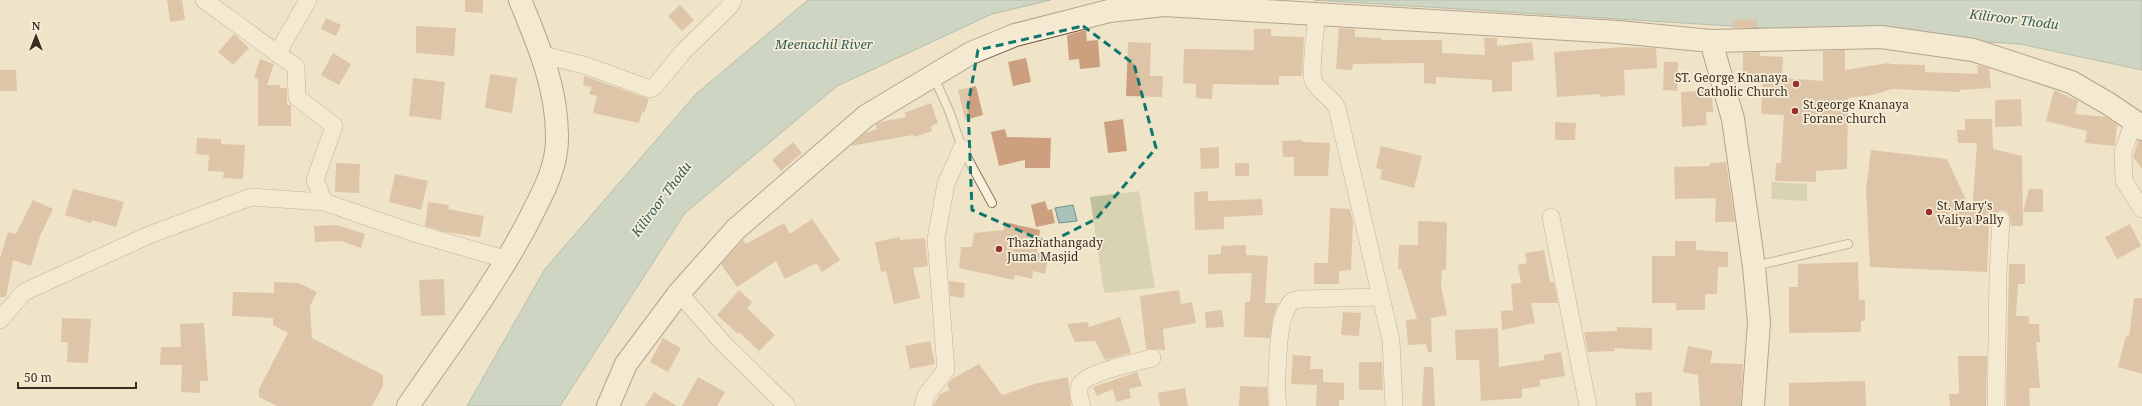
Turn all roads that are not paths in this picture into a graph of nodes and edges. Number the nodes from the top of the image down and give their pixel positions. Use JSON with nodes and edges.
{"nodes":[{"id":1,"x":204,"y":0,"type":"edge"},
{"id":2,"x":308,"y":0,"type":"edge"},
{"id":3,"x":520,"y":0,"type":"edge"},
{"id":4,"x":732,"y":0,"type":"edge"},
{"id":5,"x":1317,"y":14,"type":"junction"},
{"id":6,"x":1711,"y":41,"type":"junction"},
{"id":7,"x":277,"y":54,"type":"junction"},
{"id":8,"x":543,"y":55,"type":"junction"},
{"id":9,"x":933,"y":77,"type":"junction"},
{"id":10,"x":2138,"y":125,"type":"edge"},
{"id":11,"x":962,"y":148,"type":"junction"},
{"id":12,"x":324,"y":202,"type":"junction"},
{"id":13,"x":992,"y":203,"type":"dead end"},
{"id":14,"x":2142,"y":209,"type":"edge"},
{"id":15,"x":1551,"y":217,"type":"dead end"},
{"id":16,"x":2001,"y":220,"type":"dead end"},
{"id":17,"x":1848,"y":244,"type":"dead end"},
{"id":18,"x":508,"y":260,"type":"junction"},
{"id":19,"x":1754,"y":267,"type":"junction"},
{"id":20,"x":679,"y":294,"type":"junction"},
{"id":21,"x":1381,"y":297,"type":"junction"},
{"id":22,"x":0,"y":320,"type":"edge"},
{"id":23,"x":1152,"y":358,"type":"dead end"},
{"id":24,"x":408,"y":406,"type":"edge"},
{"id":25,"x":608,"y":406,"type":"edge"},
{"id":26,"x":787,"y":406,"type":"edge"},
{"id":27,"x":923,"y":406,"type":"edge"},
{"id":28,"x":1082,"y":406,"type":"edge"},
{"id":29,"x":1278,"y":406,"type":"edge"},
{"id":30,"x":1394,"y":406,"type":"edge"},
{"id":31,"x":1588,"y":406,"type":"edge"},
{"id":32,"x":1753,"y":406,"type":"edge"},
{"id":33,"x":1996,"y":406,"type":"edge"}],
"edges":[{"from":1,"to":7,"type":"street"},
{"from":2,"to":7,"type":"street"},
{"from":3,"to":8,"type":"main road"},
{"from":4,"to":8,"type":"street"},
{"from":5,"to":6,"type":"main road"},
{"from":5,"to":9,"type":"main road"},
{"from":5,"to":21,"type":"street"},
{"from":6,"to":10,"type":"main road"},
{"from":6,"to":19,"type":"main road"},
{"from":7,"to":12,"type":"street"},
{"from":8,"to":18,"type":"main road"},
{"from":9,"to":11,"type":"lane"},
{"from":9,"to":20,"type":"main road"},
{"from":10,"to":14,"type":"street"},
{"from":11,"to":13,"type":"lane"},
{"from":11,"to":27,"type":"street"},
{"from":12,"to":18,"type":"street"},
{"from":12,"to":22,"type":"street"},
{"from":15,"to":31,"type":"street"},
{"from":16,"to":33,"type":"street"},
{"from":17,"to":19,"type":"lane"},
{"from":18,"to":24,"type":"main road"},
{"from":19,"to":32,"type":"main road"},
{"from":20,"to":25,"type":"main road"},
{"from":20,"to":26,"type":"street"},
{"from":21,"to":29,"type":"street"},
{"from":21,"to":30,"type":"street"},
{"from":23,"to":28,"type":"street"}]}
